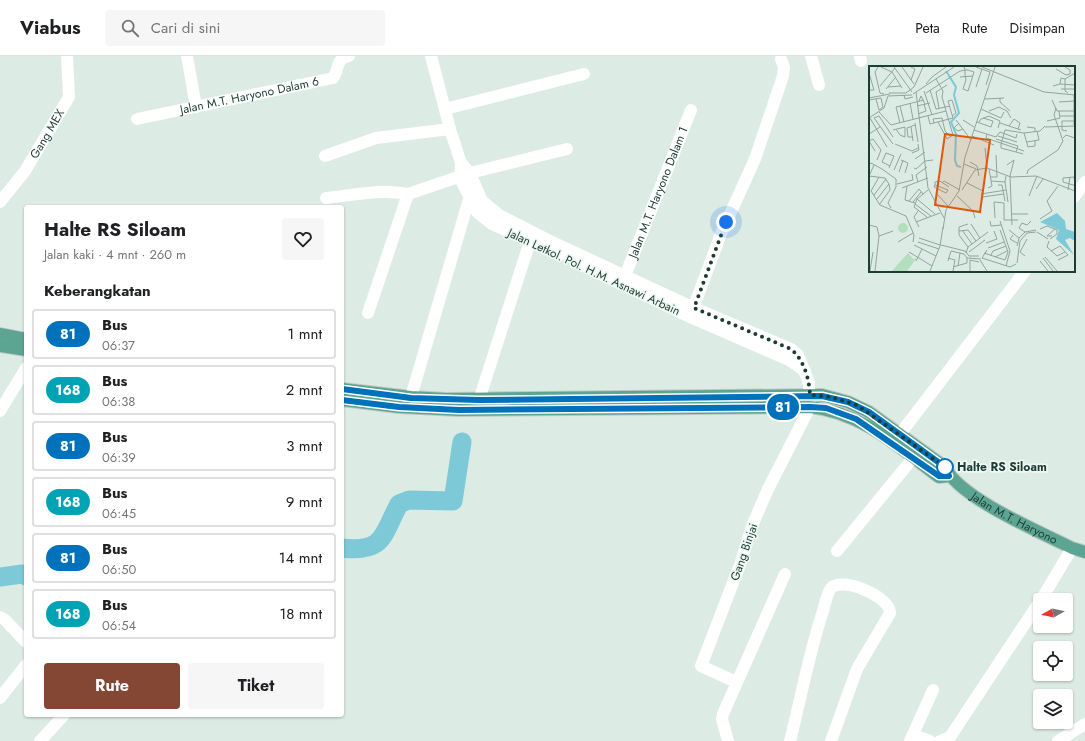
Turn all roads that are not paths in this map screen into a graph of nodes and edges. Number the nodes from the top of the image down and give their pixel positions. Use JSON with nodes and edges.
{"nodes":[{"id":1,"x":67,"y":56,"type":"edge"},
{"id":2,"x":187,"y":56,"type":"edge"},
{"id":3,"x":349,"y":56,"type":"edge"},
{"id":4,"x":432,"y":56,"type":"edge"},
{"id":5,"x":810,"y":56,"type":"edge"},
{"id":6,"x":781,"y":59,"type":"dead end"},
{"id":7,"x":584,"y":74,"type":"dead end"},
{"id":8,"x":819,"y":85,"type":"dead end"},
{"id":9,"x":196,"y":107,"type":"junction"},
{"id":10,"x":445,"y":109,"type":"junction"},
{"id":11,"x":691,"y":110,"type":"dead end"},
{"id":12,"x":137,"y":119,"type":"dead end"},
{"id":13,"x":450,"y":129,"type":"junction"},
{"id":14,"x":567,"y":149,"type":"dead end"},
{"id":15,"x":325,"y":156,"type":"dead end"},
{"id":16,"x":465,"y":175,"type":"junction"},
{"id":17,"x":1085,"y":182,"type":"edge"},
{"id":18,"x":412,"y":194,"type":"junction"},
{"id":19,"x":1075,"y":196,"type":"edge"},
{"id":20,"x":326,"y":198,"type":"dead end"},
{"id":21,"x":469,"y":199,"type":"junction"},
{"id":22,"x":0,"y":202,"type":"edge"},
{"id":23,"x":531,"y":236,"type":"junction"},
{"id":24,"x":1024,"y":272,"type":"edge"},
{"id":25,"x":625,"y":276,"type":"junction"},
{"id":26,"x":692,"y":312,"type":"junction"},
{"id":27,"x":368,"y":313,"type":"dead end"},
{"id":28,"x":0,"y":334,"type":"edge"},
{"id":29,"x":24,"y":339,"type":"edge"},
{"id":30,"x":0,"y":346,"type":"edge"},
{"id":31,"x":24,"y":350,"type":"edge"},
{"id":32,"x":24,"y":371,"type":"edge"},
{"id":33,"x":344,"y":389,"type":"edge"},
{"id":34,"x":411,"y":398,"type":"junction"},
{"id":35,"x":344,"y":400,"type":"edge"},
{"id":36,"x":810,"y":401,"type":"junction"},
{"id":37,"x":472,"y":403,"type":"junction"},
{"id":38,"x":0,"y":411,"type":"edge"},
{"id":39,"x":900,"y":434,"type":"junction"},
{"id":40,"x":913,"y":458,"type":"junction"},
{"id":41,"x":949,"y":476,"type":"junction"},
{"id":42,"x":1072,"y":548,"type":"junction"},
{"id":43,"x":837,"y":551,"type":"dead end"},
{"id":44,"x":1085,"y":552,"type":"edge"},
{"id":45,"x":785,"y":574,"type":"dead end"},
{"id":46,"x":1044,"y":593,"type":"edge"},
{"id":47,"x":1033,"y":611,"type":"edge"},
{"id":48,"x":0,"y":617,"type":"edge"},
{"id":49,"x":24,"y":640,"type":"edge"},
{"id":50,"x":24,"y":668,"type":"edge"},
{"id":51,"x":736,"y":682,"type":"junction"},
{"id":52,"x":934,"y":690,"type":"dead end"},
{"id":53,"x":0,"y":698,"type":"edge"},
{"id":54,"x":62,"y":717,"type":"edge"},
{"id":55,"x":1085,"y":724,"type":"edge"},
{"id":56,"x":912,"y":738,"type":"edge"},
{"id":57,"x":40,"y":741,"type":"edge"},
{"id":58,"x":728,"y":741,"type":"edge"},
{"id":59,"x":790,"y":741,"type":"edge"},
{"id":60,"x":831,"y":741,"type":"edge"},
{"id":61,"x":930,"y":741,"type":"edge"},
{"id":62,"x":940,"y":741,"type":"edge"},
{"id":63,"x":1058,"y":741,"type":"edge"}],
"edges":[{"from":1,"to":22,"type":"street","name":"Gang MEX"},
{"from":2,"to":9,"type":"street"},
{"from":3,"to":9,"type":"street","name":"Jalan M.T. Haryono Dalam 6"},
{"from":4,"to":10,"type":"street","name":"Jalan Letkol. Pol. H.M. Asnawi Arbain"},
{"from":5,"to":8,"type":"street"},
{"from":6,"to":26,"type":"street"},
{"from":7,"to":10,"type":"street"},
{"from":9,"to":12,"type":"street","name":"Jalan M.T. Haryono Dalam 6"},
{"from":10,"to":13,"type":"street","name":"Jalan Letkol. Pol. H.M. Asnawi Arbain"},
{"from":11,"to":25,"type":"street","name":"Jalan M.T. Haryono Dalam 1"},
{"from":13,"to":15,"type":"street"},
{"from":13,"to":16,"type":"street","name":"Jalan Letkol. Pol. H.M. Asnawi Arbain"},
{"from":14,"to":16,"type":"street"},
{"from":16,"to":18,"type":"street"},
{"from":16,"to":21,"type":"street","name":"Jalan Letkol. Pol. H.M. Asnawi Arbain"},
{"from":16,"to":23,"type":"street","name":"Jalan Letkol. Pol. H.M. Asnawi Arbain"},
{"from":17,"to":19,"type":"street"},
{"from":18,"to":20,"type":"street"},
{"from":18,"to":27,"type":"street"},
{"from":21,"to":23,"type":"street","name":"Jalan Letkol. Pol. H.M. Asnawi Arbain"},
{"from":21,"to":34,"type":"street"},
{"from":23,"to":25,"type":"street","name":"Jalan Letkol. Pol. H.M. Asnawi Arbain"},
{"from":23,"to":26,"type":"street","name":"Jalan Letkol. Pol. H.M. Asnawi Arbain"},
{"from":23,"to":37,"type":"street"},
{"from":24,"to":39,"type":"street"},
{"from":25,"to":26,"type":"street","name":"Jalan Letkol. Pol. H.M. Asnawi Arbain"},
{"from":26,"to":36,"type":"street","name":"Jalan Letkol. Pol. H.M. Asnawi Arbain"},
{"from":28,"to":29,"type":"main road"},
{"from":30,"to":31,"type":"main road"},
{"from":32,"to":38,"type":"street"},
{"from":33,"to":34,"type":"main road","name":"Jalan M.T. Haryono"},
{"from":34,"to":37,"type":"main road","name":"Jalan M.T. Haryono"},
{"from":35,"to":37,"type":"main road","name":"Jalan M.T. Haryono"},
{"from":36,"to":37,"type":"main road","name":"Jalan M.T. Haryono"},
{"from":36,"to":39,"type":"main road","name":"Jalan M.T. Haryono"},
{"from":36,"to":40,"type":"main road","name":"Jalan M.T. Haryono"},
{"from":36,"to":51,"type":"street","name":"Gang Binjai"},
{"from":39,"to":41,"type":"main road","name":"Jalan M.T. Haryono"},
{"from":40,"to":41,"type":"main road","name":"Jalan M.T. Haryono"},
{"from":40,"to":43,"type":"street"},
{"from":41,"to":42,"type":"main road","name":"Jalan M.T. Haryono"},
{"from":42,"to":44,"type":"main road","name":"Jalan M.T. Haryono"},
{"from":42,"to":46,"type":"street"},
{"from":45,"to":51,"type":"street"},
{"from":47,"to":62,"type":"street"},
{"from":48,"to":49,"type":"street"},
{"from":50,"to":53,"type":"street"},
{"from":51,"to":58,"type":"street"},
{"from":52,"to":56,"type":"street"},
{"from":54,"to":57,"type":"street"},
{"from":55,"to":63,"type":"street"},
{"from":56,"to":61,"type":"street"},
{"from":59,"to":60,"type":"street"}]}
